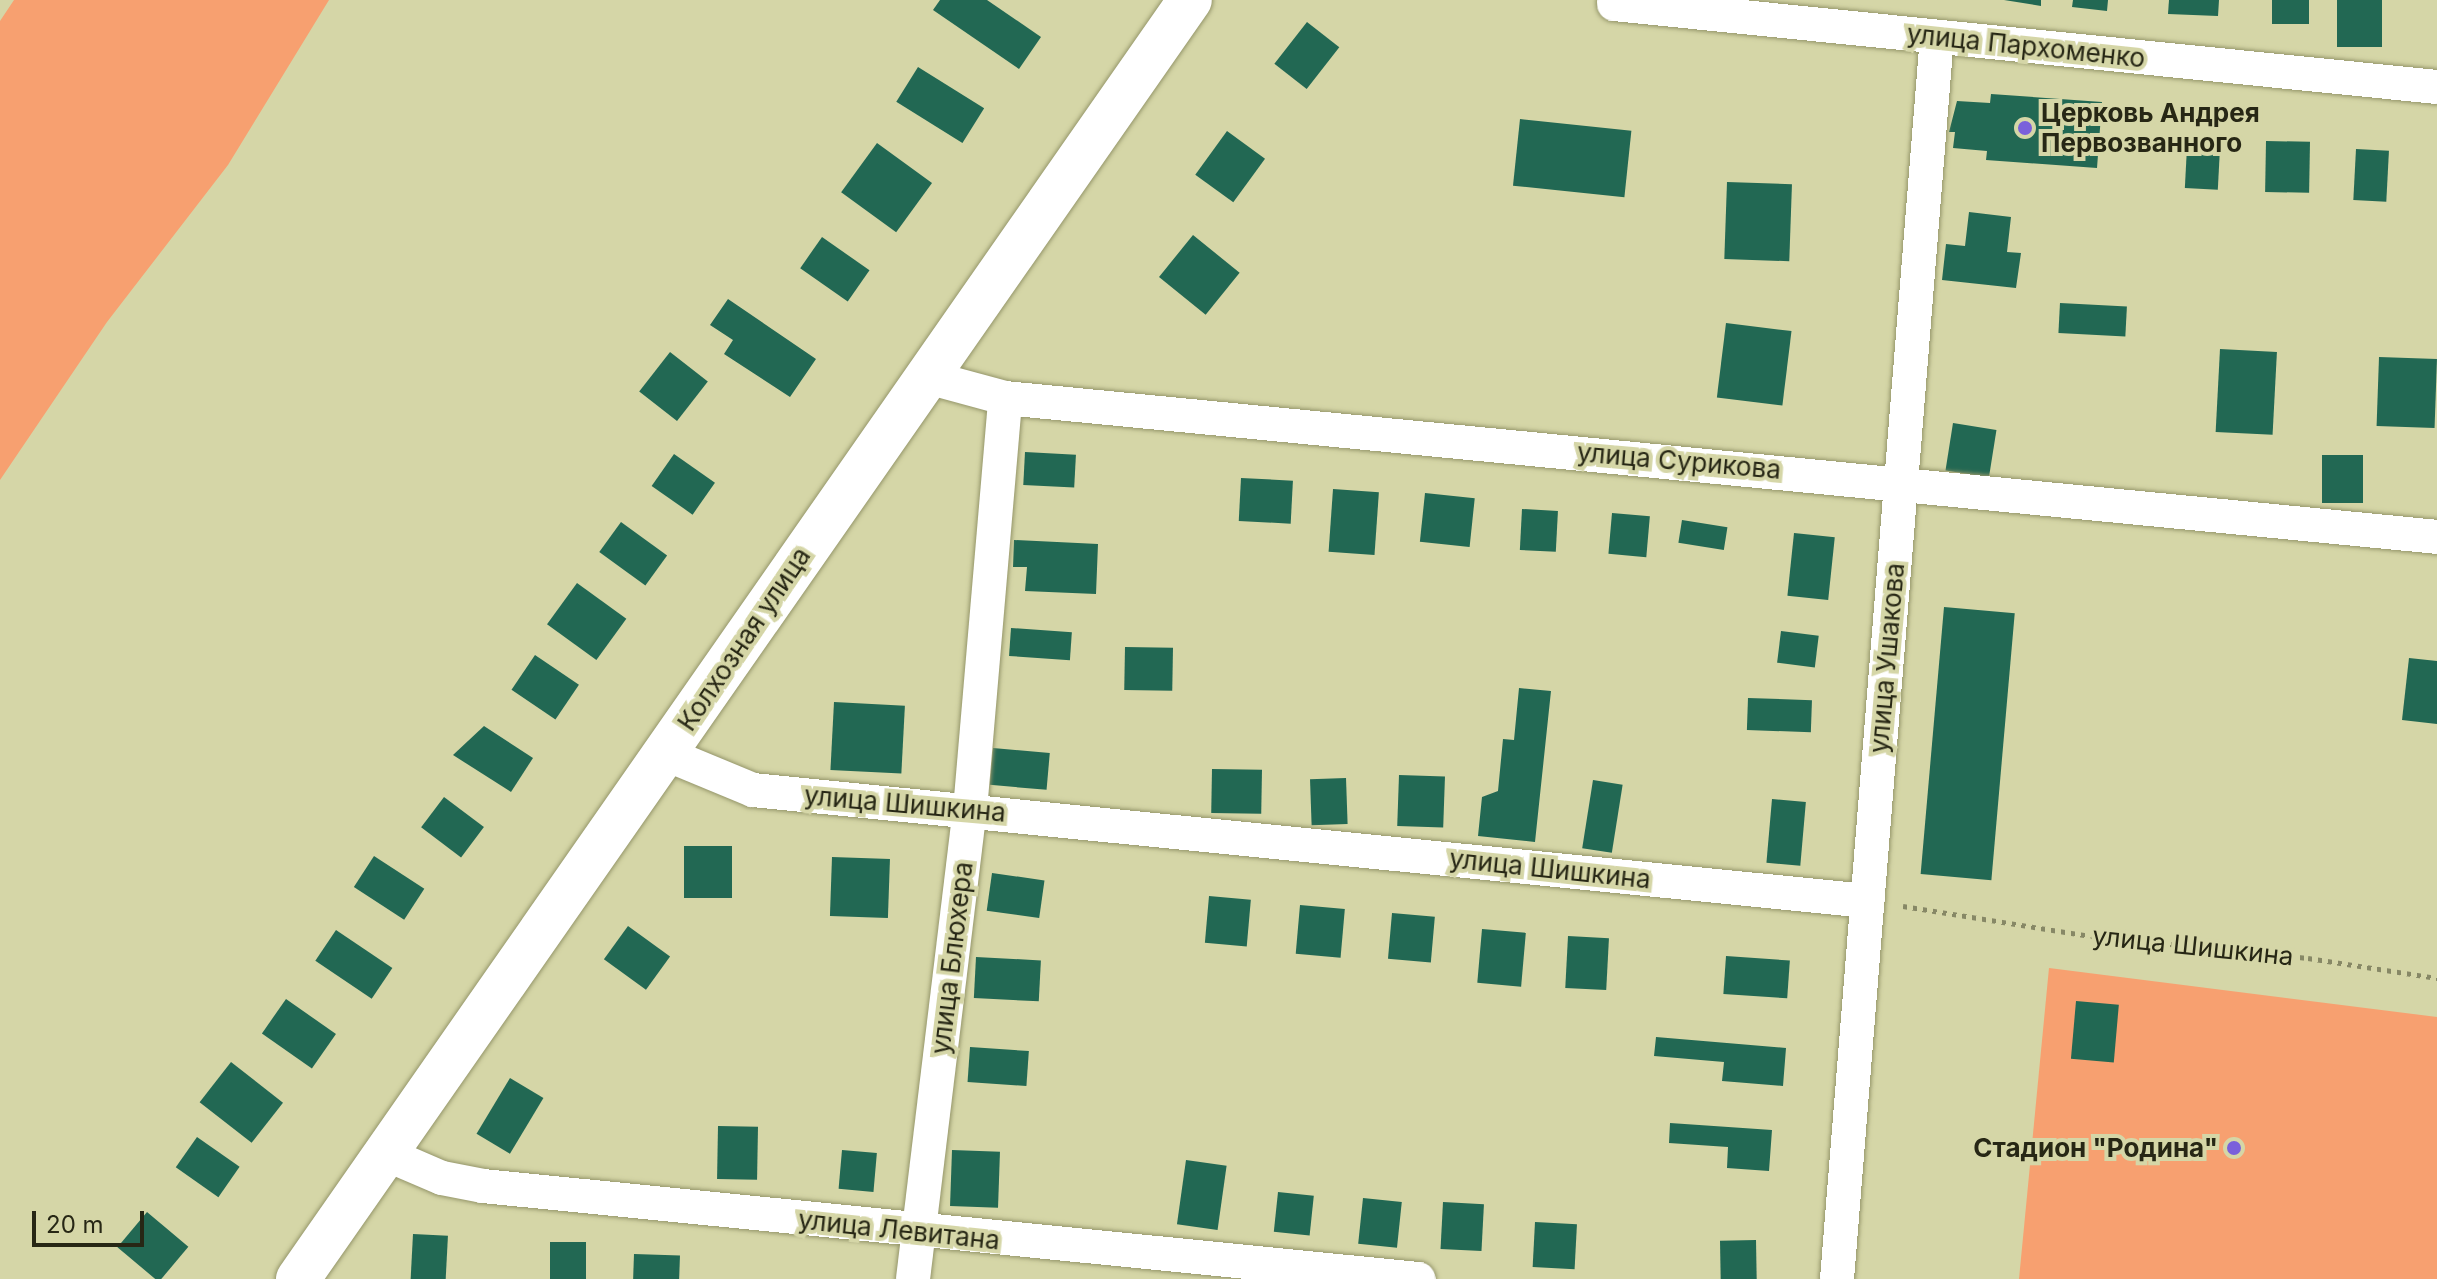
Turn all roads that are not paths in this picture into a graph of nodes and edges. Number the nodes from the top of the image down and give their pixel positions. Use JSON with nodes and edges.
{"nodes":[{"id":1,"x":1190,"y":0,"type":"edge"},
{"id":2,"x":1614,"y":4,"type":"dead end"},
{"id":3,"x":1937,"y":37,"type":"junction"},
{"id":4,"x":2437,"y":87,"type":"edge"},
{"id":5,"x":924,"y":376,"type":"junction"},
{"id":6,"x":1005,"y":398,"type":"junction"},
{"id":7,"x":1901,"y":482,"type":"junction"},
{"id":8,"x":2437,"y":537,"type":"edge"},
{"id":9,"x":666,"y":754,"type":"junction"},
{"id":10,"x":970,"y":810,"type":"junction"},
{"id":11,"x":1867,"y":901,"type":"junction"},
{"id":12,"x":386,"y":1154,"type":"junction"},
{"id":13,"x":918,"y":1233,"type":"junction"},
{"id":14,"x":298,"y":1279,"type":"edge"},
{"id":15,"x":913,"y":1279,"type":"edge"},
{"id":16,"x":1418,"y":1279,"type":"edge"},
{"id":17,"x":1837,"y":1279,"type":"edge"}],
"edges":[{"from":1,"to":5,"type":"main road","name":"Колхозная улица"},
{"from":2,"to":3,"type":"street","name":"улица Пархоменко"},
{"from":3,"to":4,"type":"street","name":"улица Пархоменко"},
{"from":3,"to":7,"type":"street","name":"улица Ушакова"},
{"from":5,"to":6,"type":"street","name":"улица Сурикова"},
{"from":5,"to":9,"type":"main road","name":"Колхозная улица"},
{"from":6,"to":7,"type":"street","name":"улица Сурикова"},
{"from":6,"to":10,"type":"street","name":"улица Блюхера"},
{"from":7,"to":8,"type":"street","name":"улица Сурикова"},
{"from":7,"to":11,"type":"street","name":"улица Ушакова"},
{"from":9,"to":10,"type":"street","name":"улица Шишкина"},
{"from":9,"to":12,"type":"main road","name":"Колхозная улица"},
{"from":10,"to":11,"type":"street","name":"улица Шишкина"},
{"from":10,"to":13,"type":"street","name":"улица Блюхера"},
{"from":11,"to":17,"type":"street","name":"улица Ушакова"},
{"from":12,"to":13,"type":"street","name":"улица Левитана"},
{"from":12,"to":14,"type":"main road","name":"Колхозная улица"},
{"from":13,"to":15,"type":"street","name":"улица Блюхера"},
{"from":13,"to":16,"type":"street","name":"улица Левитана"}]}
